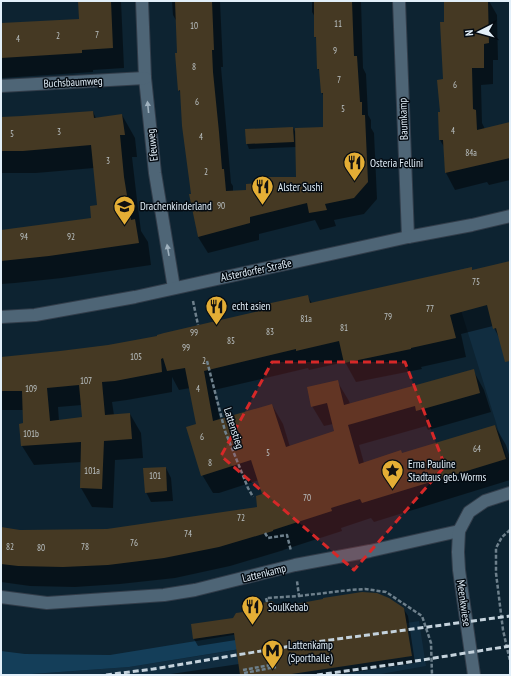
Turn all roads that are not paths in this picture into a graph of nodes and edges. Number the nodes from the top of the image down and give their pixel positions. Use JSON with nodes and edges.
{"nodes":[{"id":1,"x":142,"y":1,"type":"edge"},
{"id":2,"x":399,"y":1,"type":"edge"},
{"id":3,"x":145,"y":78,"type":"junction"},
{"id":4,"x":1,"y":86,"type":"edge"},
{"id":5,"x":510,"y":216,"type":"edge"},
{"id":6,"x":408,"y":237,"type":"junction"},
{"id":7,"x":174,"y":288,"type":"junction"},
{"id":8,"x":1,"y":317,"type":"edge"},
{"id":9,"x":510,"y":494,"type":"edge"},
{"id":10,"x":459,"y":531,"type":"junction"},
{"id":11,"x":1,"y":597,"type":"edge"},
{"id":12,"x":474,"y":675,"type":"edge"}],
"edges":[{"from":1,"to":3,"type":"street","name":"Efeuweg"},
{"from":2,"to":6,"type":"street","name":"Baumkamp"},
{"from":3,"to":4,"type":"street","name":"Buchsbaumweg"},
{"from":7,"to":3,"type":"street","name":"Efeuweg","one_way":true},
{"from":5,"to":6,"type":"street","name":"Alsterdorfer Straße"},
{"from":6,"to":7,"type":"street","name":"Alsterdorfer Straße"},
{"from":7,"to":8,"type":"street","name":"Alsterdorfer Straße"},
{"from":9,"to":10,"type":"street"},
{"from":10,"to":11,"type":"street","name":"Lattenkamp"},
{"from":10,"to":12,"type":"street","name":"Meenkwiese"}]}
